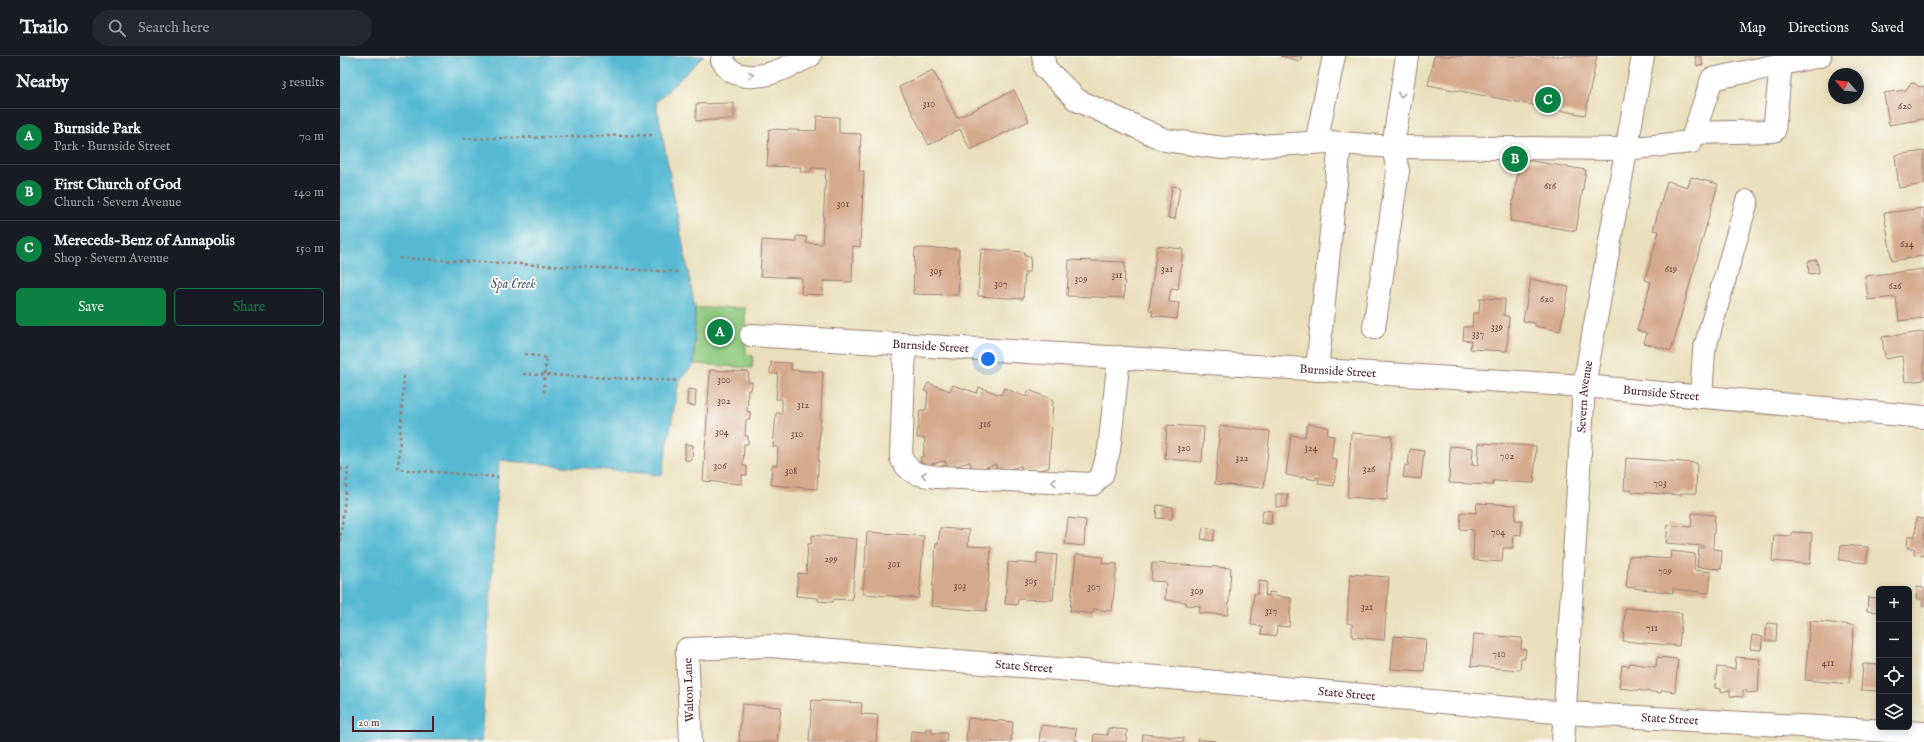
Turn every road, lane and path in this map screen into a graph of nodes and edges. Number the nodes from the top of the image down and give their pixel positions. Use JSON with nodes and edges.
{"nodes":[{"id":1,"x":723,"y":56,"type":"edge"},
{"id":2,"x":810,"y":56,"type":"edge"},
{"id":3,"x":1334,"y":56,"type":"edge"},
{"id":4,"x":1407,"y":56,"type":"edge"},
{"id":5,"x":1643,"y":56,"type":"edge"},
{"id":6,"x":1820,"y":56,"type":"edge"},
{"id":7,"x":1041,"y":57,"type":"edge"},
{"id":8,"x":1782,"y":64,"type":"junction"},
{"id":9,"x":1694,"y":133,"type":"junction"},
{"id":10,"x":653,"y":135,"type":"dead end"},
{"id":11,"x":463,"y":139,"type":"dead end"},
{"id":12,"x":1334,"y":143,"type":"junction"},
{"id":13,"x":1393,"y":147,"type":"junction"},
{"id":14,"x":1626,"y":149,"type":"junction"},
{"id":15,"x":1747,"y":201,"type":"dead end"},
{"id":16,"x":399,"y":258,"type":"dead end"},
{"id":17,"x":680,"y":272,"type":"dead end"},
{"id":18,"x":1374,"y":328,"type":"dead end"},
{"id":19,"x":751,"y":335,"type":"dead end"},
{"id":20,"x":905,"y":344,"type":"junction"},
{"id":21,"x":525,"y":354,"type":"dead end"},
{"id":22,"x":1119,"y":357,"type":"junction"},
{"id":23,"x":1317,"y":370,"type":"junction"},
{"id":24,"x":523,"y":374,"type":"dead end"},
{"id":25,"x":404,"y":376,"type":"dead end"},
{"id":26,"x":544,"y":376,"type":"junction"},
{"id":27,"x":679,"y":381,"type":"dead end"},
{"id":28,"x":1584,"y":386,"type":"junction"},
{"id":29,"x":544,"y":393,"type":"dead end"},
{"id":30,"x":1701,"y":397,"type":"junction"},
{"id":31,"x":1924,"y":418,"type":"edge"},
{"id":32,"x":340,"y":468,"type":"edge"},
{"id":33,"x":498,"y":477,"type":"dead end"},
{"id":34,"x":340,"y":542,"type":"edge"},
{"id":35,"x":770,"y":646,"type":"joint"},
{"id":36,"x":1566,"y":713,"type":"junction"},
{"id":37,"x":1924,"y":733,"type":"edge"},
{"id":38,"x":691,"y":742,"type":"edge"},
{"id":39,"x":1563,"y":742,"type":"edge"}],
"edges":[{"from":1,"to":2,"type":"street","one_way":true},
{"from":3,"to":12,"type":"street"},
{"from":4,"to":13,"type":"street","one_way":true},
{"from":5,"to":14,"type":"street","name":"Severn Avenue"},
{"from":6,"to":8,"type":"street"},
{"from":7,"to":12,"type":"street"},
{"from":8,"to":9,"type":"street"},
{"from":8,"to":9,"type":"street"},
{"from":9,"to":14,"type":"street"},
{"from":10,"to":11,"type":"path"},
{"from":12,"to":13,"type":"street"},
{"from":12,"to":23,"type":"street"},
{"from":13,"to":14,"type":"street"},
{"from":13,"to":18,"type":"street"},
{"from":14,"to":28,"type":"street","name":"Severn Avenue"},
{"from":15,"to":30,"type":"street"},
{"from":16,"to":17,"type":"path"},
{"from":19,"to":20,"type":"street","name":"Burnside Street"},
{"from":20,"to":22,"type":"street","name":"Burnside Street"},
{"from":22,"to":20,"type":"street","one_way":true},
{"from":21,"to":26,"type":"path"},
{"from":22,"to":23,"type":"street","name":"Burnside Street"},
{"from":23,"to":28,"type":"street","name":"Burnside Street"},
{"from":24,"to":26,"type":"path"},
{"from":25,"to":33,"type":"path"},
{"from":26,"to":27,"type":"path"},
{"from":26,"to":29,"type":"path"},
{"from":28,"to":30,"type":"street","name":"Burnside Street"},
{"from":28,"to":36,"type":"street","name":"Severn Avenue"},
{"from":30,"to":31,"type":"street","name":"Burnside Street"},
{"from":32,"to":34,"type":"path"},
{"from":35,"to":36,"type":"street","name":"State Street"},
{"from":35,"to":38,"type":"street","name":"Walton Lane"},
{"from":36,"to":37,"type":"street","name":"State Street"},
{"from":36,"to":39,"type":"street","name":"Severn Avenue"}]}
